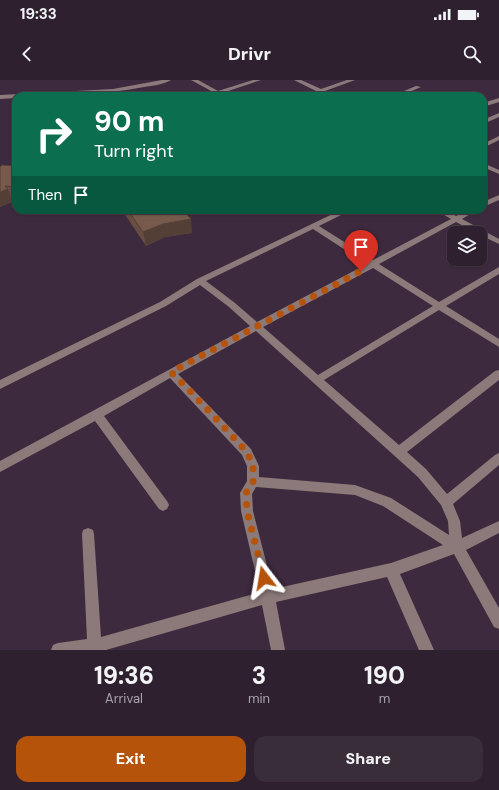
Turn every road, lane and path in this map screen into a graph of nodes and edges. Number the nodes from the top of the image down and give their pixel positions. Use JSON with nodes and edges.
{"nodes":[{"id":1,"x":168,"y":80,"type":"edge"},
{"id":2,"x":194,"y":80,"type":"edge"},
{"id":3,"x":258,"y":80,"type":"edge"},
{"id":4,"x":297,"y":80,"type":"edge"},
{"id":5,"x":352,"y":80,"type":"edge"},
{"id":6,"x":418,"y":87,"type":"dead end"},
{"id":7,"x":320,"y":91,"type":"joint"},
{"id":8,"x":107,"y":92,"type":"edge"},
{"id":9,"x":216,"y":92,"type":"edge"},
{"id":10,"x":221,"y":92,"type":"edge"},
{"id":11,"x":405,"y":92,"type":"edge"},
{"id":12,"x":12,"y":96,"type":"edge"},
{"id":13,"x":2,"y":97,"type":"edge"},
{"id":14,"x":499,"y":100,"type":"edge"},
{"id":15,"x":487,"y":104,"type":"edge"},
{"id":16,"x":0,"y":106,"type":"edge"},
{"id":17,"x":499,"y":115,"type":"edge"},
{"id":18,"x":487,"y":120,"type":"edge"},
{"id":19,"x":499,"y":138,"type":"edge"},
{"id":20,"x":487,"y":144,"type":"edge"},
{"id":21,"x":487,"y":166,"type":"edge"},
{"id":22,"x":499,"y":172,"type":"edge"},
{"id":23,"x":499,"y":197,"type":"edge"},
{"id":24,"x":487,"y":203,"type":"edge"},
{"id":25,"x":338,"y":214,"type":"edge"},
{"id":26,"x":447,"y":214,"type":"edge"},
{"id":27,"x":466,"y":214,"type":"edge"},
{"id":28,"x":456,"y":219,"type":"junction"},
{"id":29,"x":313,"y":226,"type":"junction"},
{"id":30,"x":499,"y":242,"type":"edge"},
{"id":31,"x":374,"y":264,"type":"junction"},
{"id":32,"x":499,"y":270,"type":"edge"},
{"id":33,"x":200,"y":281,"type":"junction"},
{"id":34,"x":439,"y":307,"type":"junction"},
{"id":35,"x":256,"y":327,"type":"junction"},
{"id":36,"x":499,"y":344,"type":"edge"},
{"id":37,"x":171,"y":372,"type":"junction"},
{"id":38,"x":499,"y":374,"type":"edge"},
{"id":39,"x":317,"y":380,"type":"junction"},
{"id":40,"x":0,"y":385,"type":"edge"},
{"id":41,"x":97,"y":416,"type":"junction"},
{"id":42,"x":399,"y":452,"type":"junction"},
{"id":43,"x":499,"y":458,"type":"edge"},
{"id":44,"x":0,"y":467,"type":"edge"},
{"id":45,"x":253,"y":482,"type":"junction"},
{"id":46,"x":446,"y":502,"type":"junction"},
{"id":47,"x":163,"y":505,"type":"dead end"},
{"id":48,"x":499,"y":527,"type":"edge"},
{"id":49,"x":88,"y":534,"type":"dead end"},
{"id":50,"x":457,"y":547,"type":"junction"},
{"id":51,"x":391,"y":570,"type":"junction"},
{"id":52,"x":267,"y":597,"type":"junction"},
{"id":53,"x":499,"y":622,"type":"edge"},
{"id":54,"x":94,"y":648,"type":"edge"},
{"id":55,"x":58,"y":650,"type":"edge"},
{"id":56,"x":278,"y":650,"type":"edge"},
{"id":57,"x":427,"y":650,"type":"edge"}],
"edges":[{"from":1,"to":8,"type":"street"},
{"from":2,"to":9,"type":"street"},
{"from":3,"to":10,"type":"street"},
{"from":4,"to":7,"type":"street"},
{"from":5,"to":7,"type":"street"},
{"from":6,"to":11,"type":"street"},
{"from":12,"to":13,"type":"street"},
{"from":13,"to":16,"type":"street"},
{"from":14,"to":15,"type":"street"},
{"from":17,"to":18,"type":"street"},
{"from":19,"to":20,"type":"street"},
{"from":21,"to":22,"type":"street"},
{"from":23,"to":24,"type":"street"},
{"from":25,"to":29,"type":"street"},
{"from":26,"to":28,"type":"street"},
{"from":27,"to":28,"type":"street"},
{"from":28,"to":30,"type":"street"},
{"from":28,"to":31,"type":"street"},
{"from":29,"to":31,"type":"street"},
{"from":29,"to":33,"type":"street"},
{"from":31,"to":34,"type":"street"},
{"from":31,"to":35,"type":"street"},
{"from":32,"to":34,"type":"street"},
{"from":33,"to":35,"type":"street"},
{"from":33,"to":40,"type":"street"},
{"from":34,"to":36,"type":"street"},
{"from":34,"to":39,"type":"street"},
{"from":35,"to":37,"type":"street"},
{"from":35,"to":39,"type":"street"},
{"from":37,"to":41,"type":"street"},
{"from":37,"to":45,"type":"street"},
{"from":38,"to":42,"type":"street"},
{"from":39,"to":42,"type":"street"},
{"from":41,"to":44,"type":"street"},
{"from":41,"to":47,"type":"street"},
{"from":42,"to":46,"type":"street"},
{"from":43,"to":46,"type":"street"},
{"from":45,"to":50,"type":"street"},
{"from":45,"to":52,"type":"street"},
{"from":46,"to":50,"type":"street"},
{"from":48,"to":50,"type":"street"},
{"from":49,"to":54,"type":"street"},
{"from":50,"to":51,"type":"street"},
{"from":50,"to":53,"type":"street"},
{"from":51,"to":52,"type":"street"},
{"from":51,"to":57,"type":"street"},
{"from":52,"to":54,"type":"street"},
{"from":52,"to":56,"type":"street"},
{"from":54,"to":55,"type":"street"}]}
